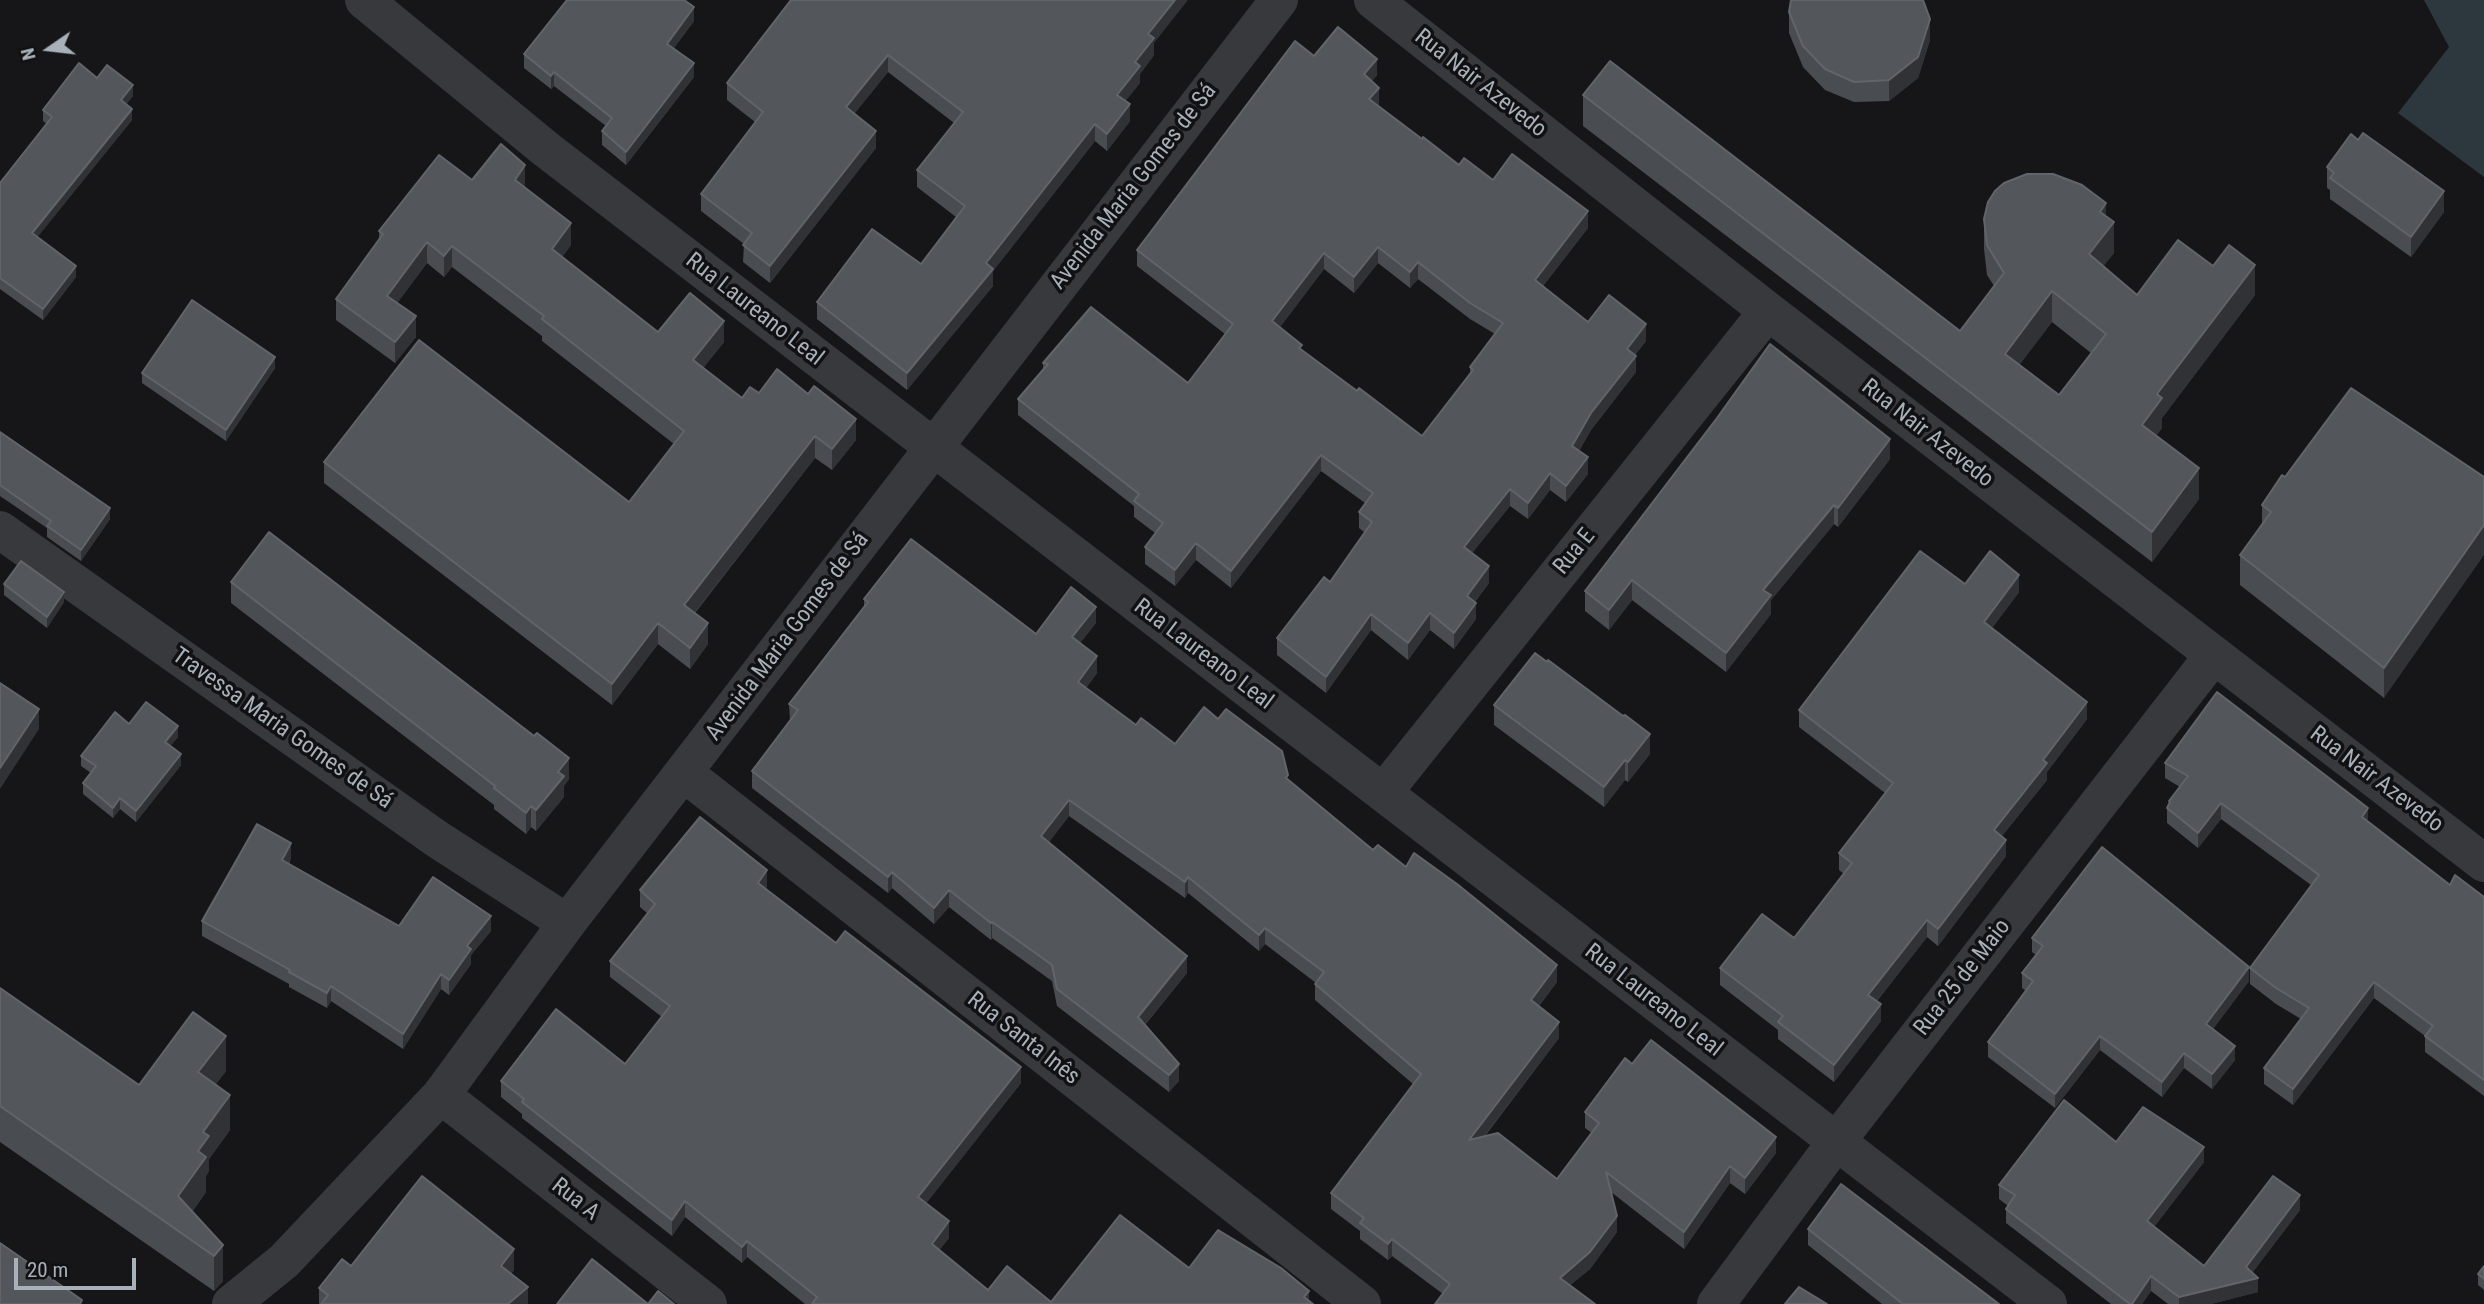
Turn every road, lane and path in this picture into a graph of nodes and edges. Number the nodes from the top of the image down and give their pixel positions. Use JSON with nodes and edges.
{"nodes":[{"id":1,"x":363,"y":0,"type":"edge"},
{"id":2,"x":1279,"y":0,"type":"edge"},
{"id":3,"x":1373,"y":0,"type":"edge"},
{"id":4,"x":1768,"y":311,"type":"junction"},
{"id":5,"x":932,"y":447,"type":"junction"},
{"id":6,"x":0,"y":530,"type":"edge"},
{"id":7,"x":2213,"y":656,"type":"junction"},
{"id":8,"x":684,"y":773,"type":"junction"},
{"id":9,"x":1383,"y":793,"type":"junction"},
{"id":10,"x":2484,"y":863,"type":"edge"},
{"id":11,"x":567,"y":923,"type":"junction"},
{"id":12,"x":442,"y":1095,"type":"junction"},
{"id":13,"x":1836,"y":1142,"type":"junction"},
{"id":14,"x":284,"y":1261,"type":"junction"},
{"id":15,"x":231,"y":1304,"type":"edge"},
{"id":16,"x":256,"y":1304,"type":"edge"},
{"id":17,"x":708,"y":1304,"type":"edge"},
{"id":18,"x":1362,"y":1304,"type":"edge"},
{"id":19,"x":1716,"y":1304,"type":"edge"},
{"id":20,"x":2048,"y":1304,"type":"edge"}],
"edges":[{"from":1,"to":5,"type":"street","name":"Rua Laureano Leal"},
{"from":2,"to":5,"type":"street","name":"Avenida Maria Gomes de Sá"},
{"from":3,"to":4,"type":"street","name":"Rua Nair Azevedo"},
{"from":4,"to":7,"type":"street","name":"Rua Nair Azevedo"},
{"from":4,"to":9,"type":"street","name":"Rua E"},
{"from":5,"to":8,"type":"street","name":"Avenida Maria Gomes de Sá"},
{"from":5,"to":9,"type":"street","name":"Rua Laureano Leal"},
{"from":6,"to":11,"type":"street","name":"Travessa Maria Gomes de Sá"},
{"from":7,"to":10,"type":"street","name":"Rua Nair Azevedo"},
{"from":7,"to":13,"type":"street","name":"Rua 25 de Maio"},
{"from":8,"to":11,"type":"street","name":"Avenida Maria Gomes de Sá"},
{"from":8,"to":18,"type":"street","name":"Rua Santa Inês"},
{"from":9,"to":13,"type":"street","name":"Rua Laureano Leal"},
{"from":11,"to":12,"type":"street","name":"Avenida Maria Gomes de Sá"},
{"from":12,"to":14,"type":"street","name":"Avenida Maria Gomes de Sá"},
{"from":12,"to":17,"type":"street","name":"Rua A"},
{"from":13,"to":19,"type":"street","name":"Rua 25 de Maio"},
{"from":13,"to":20,"type":"street","name":"Rua Laureano Leal"},
{"from":14,"to":15,"type":"street","name":"Avenida Maria Gomes de Sá"},
{"from":14,"to":16,"type":"street","name":"Avenida Maria Gomes de Sá"}]}
